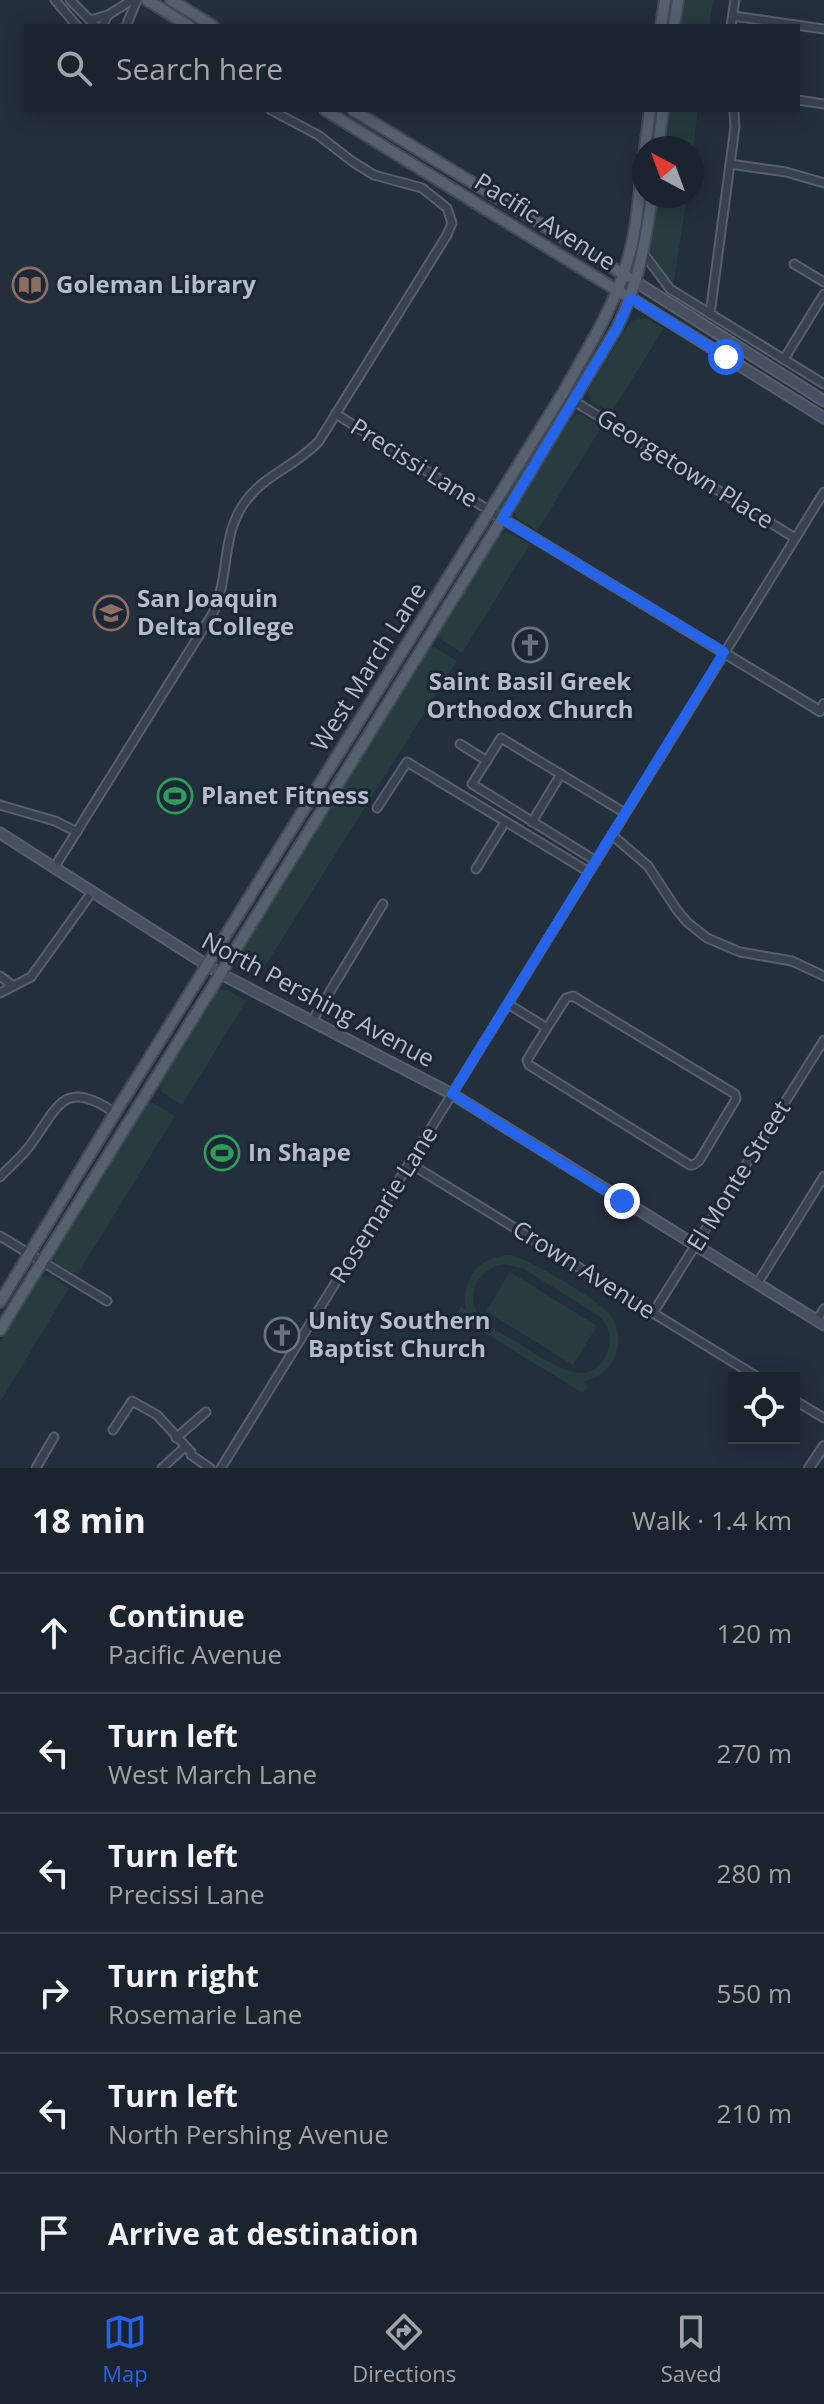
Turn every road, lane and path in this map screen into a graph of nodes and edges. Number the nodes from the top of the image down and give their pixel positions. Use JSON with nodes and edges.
{"nodes":[{"id":1,"x":55,"y":0,"type":"edge"},
{"id":2,"x":70,"y":0,"type":"edge"},
{"id":3,"x":135,"y":0,"type":"edge"},
{"id":4,"x":147,"y":0,"type":"edge"},
{"id":5,"x":171,"y":0,"type":"edge"},
{"id":6,"x":665,"y":0,"type":"edge"},
{"id":7,"x":678,"y":0,"type":"edge"},
{"id":8,"x":735,"y":0,"type":"edge"},
{"id":9,"x":108,"y":15,"type":"junction"},
{"id":10,"x":733,"y":16,"type":"junction"},
{"id":11,"x":88,"y":24,"type":"edge"},
{"id":12,"x":89,"y":24,"type":"edge"},
{"id":13,"x":92,"y":24,"type":"edge"},
{"id":14,"x":92,"y":24,"type":"edge"},
{"id":15,"x":127,"y":24,"type":"edge"},
{"id":16,"x":186,"y":24,"type":"edge"},
{"id":17,"x":210,"y":24,"type":"edge"},
{"id":18,"x":661,"y":24,"type":"edge"},
{"id":19,"x":674,"y":24,"type":"edge"},
{"id":20,"x":731,"y":24,"type":"edge"},
{"id":21,"x":789,"y":24,"type":"edge"},
{"id":22,"x":800,"y":26,"type":"edge"},
{"id":23,"x":824,"y":29,"type":"edge"},
{"id":24,"x":800,"y":100,"type":"edge"},
{"id":25,"x":824,"y":104,"type":"edge"},
{"id":26,"x":275,"y":112,"type":"edge"},
{"id":27,"x":328,"y":112,"type":"edge"},
{"id":28,"x":338,"y":112,"type":"edge"},
{"id":29,"x":357,"y":112,"type":"edge"},
{"id":30,"x":650,"y":112,"type":"edge"},
{"id":31,"x":663,"y":112,"type":"edge"},
{"id":32,"x":734,"y":112,"type":"edge"},
{"id":33,"x":647,"y":136,"type":"edge"},
{"id":34,"x":660,"y":136,"type":"edge"},
{"id":35,"x":730,"y":164,"type":"junction"},
{"id":36,"x":824,"y":183,"type":"edge"},
{"id":37,"x":637,"y":208,"type":"edge"},
{"id":38,"x":650,"y":208,"type":"edge"},
{"id":39,"x":644,"y":254,"type":"junction"},
{"id":40,"x":794,"y":264,"type":"dead end"},
{"id":41,"x":623,"y":274,"type":"junction"},
{"id":42,"x":636,"y":282,"type":"junction"},
{"id":43,"x":824,"y":282,"type":"edge"},
{"id":44,"x":618,"y":290,"type":"junction"},
{"id":45,"x":824,"y":294,"type":"edge"},
{"id":46,"x":631,"y":298,"type":"junction"},
{"id":47,"x":710,"y":314,"type":"junction"},
{"id":48,"x":784,"y":359,"type":"junction"},
{"id":49,"x":824,"y":384,"type":"edge"},
{"id":50,"x":574,"y":401,"type":"junction"},
{"id":51,"x":824,"y":401,"type":"edge"},
{"id":52,"x":336,"y":414,"type":"junction"},
{"id":53,"x":824,"y":418,"type":"edge"},
{"id":54,"x":824,"y":492,"type":"edge"},
{"id":55,"x":490,"y":511,"type":"junction"},
{"id":56,"x":502,"y":519,"type":"junction"},
{"id":57,"x":795,"y":538,"type":"junction"},
{"id":58,"x":724,"y":652,"type":"junction"},
{"id":59,"x":822,"y":708,"type":"edge"},
{"id":60,"x":460,"y":744,"type":"dead end"},
{"id":61,"x":487,"y":761,"type":"junction"},
{"id":62,"x":561,"y":774,"type":"junction"},
{"id":63,"x":0,"y":805,"type":"edge"},
{"id":64,"x":377,"y":808,"type":"dead end"},
{"id":65,"x":625,"y":813,"type":"junction"},
{"id":66,"x":505,"y":822,"type":"junction"},
{"id":67,"x":532,"y":822,"type":"junction"},
{"id":68,"x":77,"y":832,"type":"junction"},
{"id":69,"x":0,"y":833,"type":"edge"},
{"id":70,"x":612,"y":835,"type":"junction"},
{"id":71,"x":596,"y":861,"type":"junction"},
{"id":72,"x":54,"y":868,"type":"junction"},
{"id":73,"x":476,"y":869,"type":"dead end"},
{"id":74,"x":589,"y":872,"type":"junction"},
{"id":75,"x":92,"y":892,"type":"junction"},
{"id":76,"x":383,"y":904,"type":"dead end"},
{"id":77,"x":208,"y":966,"type":"junction"},
{"id":78,"x":221,"y":974,"type":"junction"},
{"id":79,"x":0,"y":976,"type":"edge"},
{"id":80,"x":824,"y":976,"type":"edge"},
{"id":81,"x":12,"y":985,"type":"junction"},
{"id":82,"x":0,"y":993,"type":"edge"},
{"id":83,"x":508,"y":1004,"type":"junction"},
{"id":84,"x":312,"y":1021,"type":"junction"},
{"id":85,"x":547,"y":1028,"type":"junction"},
{"id":86,"x":824,"y":1040,"type":"edge"},
{"id":87,"x":452,"y":1094,"type":"junction"},
{"id":88,"x":115,"y":1113,"type":"junction"},
{"id":89,"x":409,"y":1163,"type":"junction"},
{"id":90,"x":824,"y":1176,"type":"edge"},
{"id":91,"x":0,"y":1177,"type":"edge"},
{"id":92,"x":0,"y":1236,"type":"edge"},
{"id":93,"x":695,"y":1247,"type":"junction"},
{"id":94,"x":29,"y":1255,"type":"junction"},
{"id":95,"x":41,"y":1262,"type":"junction"},
{"id":96,"x":757,"y":1284,"type":"junction"},
{"id":97,"x":107,"y":1301,"type":"dead end"},
{"id":98,"x":0,"y":1302,"type":"edge"},
{"id":99,"x":824,"y":1309,"type":"edge"},
{"id":100,"x":653,"y":1313,"type":"junction"},
{"id":101,"x":820,"y":1323,"type":"edge"},
{"id":102,"x":0,"y":1330,"type":"edge"},
{"id":103,"x":749,"y":1372,"type":"edge"},
{"id":104,"x":800,"y":1404,"type":"edge"},
{"id":105,"x":206,"y":1412,"type":"dead end"},
{"id":106,"x":824,"y":1418,"type":"edge"},
{"id":107,"x":113,"y":1430,"type":"dead end"},
{"id":108,"x":54,"y":1437,"type":"dead end"},
{"id":109,"x":176,"y":1438,"type":"junction"},
{"id":110,"x":824,"y":1446,"type":"edge"},
{"id":111,"x":188,"y":1450,"type":"junction"},
{"id":112,"x":36,"y":1468,"type":"edge"},
{"id":113,"x":162,"y":1468,"type":"edge"},
{"id":114,"x":210,"y":1468,"type":"edge"},
{"id":115,"x":221,"y":1468,"type":"edge"},
{"id":116,"x":809,"y":1468,"type":"edge"}],
"edges":[{"from":1,"to":11,"type":"street"},
{"from":2,"to":12,"type":"street"},
{"from":3,"to":9,"type":"street"},
{"from":3,"to":15,"type":"street"},
{"from":4,"to":16,"type":"main road"},
{"from":5,"to":17,"type":"main road"},
{"from":6,"to":18,"type":"main road"},
{"from":7,"to":19,"type":"main road"},
{"from":8,"to":10,"type":"street"},
{"from":9,"to":13,"type":"street"},
{"from":9,"to":14,"type":"street"},
{"from":10,"to":20,"type":"street"},
{"from":10,"to":21,"type":"street"},
{"from":22,"to":23,"type":"street"},
{"from":24,"to":25,"type":"street"},
{"from":26,"to":52,"type":"street"},
{"from":27,"to":44,"type":"main road","name":"Pacific Avenue"},
{"from":28,"to":29,"type":"main road"},
{"from":29,"to":41,"type":"main road"},
{"from":30,"to":33,"type":"main road"},
{"from":31,"to":34,"type":"main road"},
{"from":32,"to":35,"type":"street"},
{"from":35,"to":36,"type":"street"},
{"from":35,"to":47,"type":"street"},
{"from":37,"to":41,"type":"main road","name":"West March Lane"},
{"from":38,"to":39,"type":"main road","name":"West March Lane"},
{"from":39,"to":42,"type":"main road","name":"West March Lane"},
{"from":39,"to":47,"type":"street","name":"Pacific Avenue"},
{"from":40,"to":43,"type":"street"},
{"from":41,"to":42,"type":"main road"},
{"from":41,"to":44,"type":"main road","name":"West March Lane"},
{"from":42,"to":46,"type":"main road","name":"West March Lane"},
{"from":42,"to":51,"type":"main road"},
{"from":44,"to":46,"type":"main road","name":"Pacific Avenue"},
{"from":44,"to":55,"type":"main road","name":"West March Lane"},
{"from":45,"to":48,"type":"street"},
{"from":46,"to":50,"type":"main road","name":"West March Lane"},
{"from":46,"to":53,"type":"main road","name":"Pacific Avenue"},
{"from":47,"to":48,"type":"street","name":"Pacific Avenue"},
{"from":48,"to":49,"type":"street","name":"Pacific Avenue"},
{"from":50,"to":56,"type":"main road","name":"West March Lane"},
{"from":50,"to":57,"type":"street","name":"Georgetown Place"},
{"from":52,"to":55,"type":"street","name":"Precissi Lane"},
{"from":52,"to":68,"type":"street"},
{"from":54,"to":57,"type":"street","name":"Rosemarie Lane"},
{"from":55,"to":56,"type":"street","name":"Precissi Lane"},
{"from":55,"to":77,"type":"main road","name":"West March Lane"},
{"from":56,"to":58,"type":"street","name":"Precissi Lane"},
{"from":56,"to":78,"type":"main road","name":"West March Lane"},
{"from":57,"to":58,"type":"street","name":"Rosemarie Lane"},
{"from":58,"to":59,"type":"street","name":"Precissi Lane"},
{"from":58,"to":65,"type":"street","name":"Rosemarie Lane"},
{"from":60,"to":61,"type":"street"},
{"from":61,"to":62,"type":"street"},
{"from":61,"to":67,"type":"street"},
{"from":62,"to":65,"type":"street"},
{"from":62,"to":67,"type":"street"},
{"from":63,"to":68,"type":"street"},
{"from":64,"to":66,"type":"street"},
{"from":65,"to":70,"type":"street","name":"Rosemarie Lane"},
{"from":66,"to":73,"type":"street"},
{"from":66,"to":74,"type":"street"},
{"from":67,"to":71,"type":"street"},
{"from":68,"to":72,"type":"street"},
{"from":69,"to":72,"type":"main road","name":"North Pershing Avenue"},
{"from":70,"to":71,"type":"street","name":"Rosemarie Lane"},
{"from":70,"to":80,"type":"street"},
{"from":71,"to":74,"type":"street","name":"Rosemarie Lane"},
{"from":72,"to":75,"type":"main road","name":"North Pershing Avenue"},
{"from":74,"to":83,"type":"street","name":"Rosemarie Lane"},
{"from":75,"to":77,"type":"main road","name":"North Pershing Avenue"},
{"from":75,"to":81,"type":"street"},
{"from":76,"to":84,"type":"street"},
{"from":77,"to":78,"type":"main road","name":"North Pershing Avenue"},
{"from":77,"to":88,"type":"main road","name":"West March Lane"},
{"from":78,"to":84,"type":"main road","name":"North Pershing Avenue"},
{"from":78,"to":95,"type":"main road","name":"West March Lane"},
{"from":79,"to":81,"type":"street"},
{"from":81,"to":82,"type":"street"},
{"from":83,"to":85,"type":"street"},
{"from":83,"to":87,"type":"street","name":"Rosemarie Lane"},
{"from":84,"to":87,"type":"main road","name":"North Pershing Avenue"},
{"from":85,"to":85,"type":"street"},
{"from":86,"to":93,"type":"street","name":"El Monte Street"},
{"from":87,"to":89,"type":"street","name":"Rosemarie Lane"},
{"from":87,"to":93,"type":"main road","name":"North Pershing Avenue"},
{"from":88,"to":91,"type":"street"},
{"from":88,"to":94,"type":"main road","name":"West March Lane"},
{"from":89,"to":100,"type":"street","name":"Crown Avenue"},
{"from":89,"to":115,"type":"street","name":"Rosemarie Lane"},
{"from":90,"to":96,"type":"street"},
{"from":92,"to":94,"type":"street"},
{"from":93,"to":96,"type":"main road","name":"North Pershing Avenue"},
{"from":93,"to":100,"type":"street","name":"El Monte Street"},
{"from":94,"to":95,"type":"street"},
{"from":94,"to":98,"type":"main road","name":"West March Lane"},
{"from":95,"to":97,"type":"street"},
{"from":95,"to":102,"type":"main road","name":"West March Lane"},
{"from":96,"to":101,"type":"main road","name":"North Pershing Avenue"},
{"from":99,"to":101,"type":"street"},
{"from":100,"to":103,"type":"street","name":"Crown Avenue"},
{"from":104,"to":106,"type":"street"},
{"from":105,"to":109,"type":"street"},
{"from":107,"to":109,"type":"street"},
{"from":108,"to":112,"type":"street"},
{"from":109,"to":111,"type":"street"},
{"from":110,"to":116,"type":"street"},
{"from":111,"to":113,"type":"street"},
{"from":111,"to":114,"type":"street"}]}
